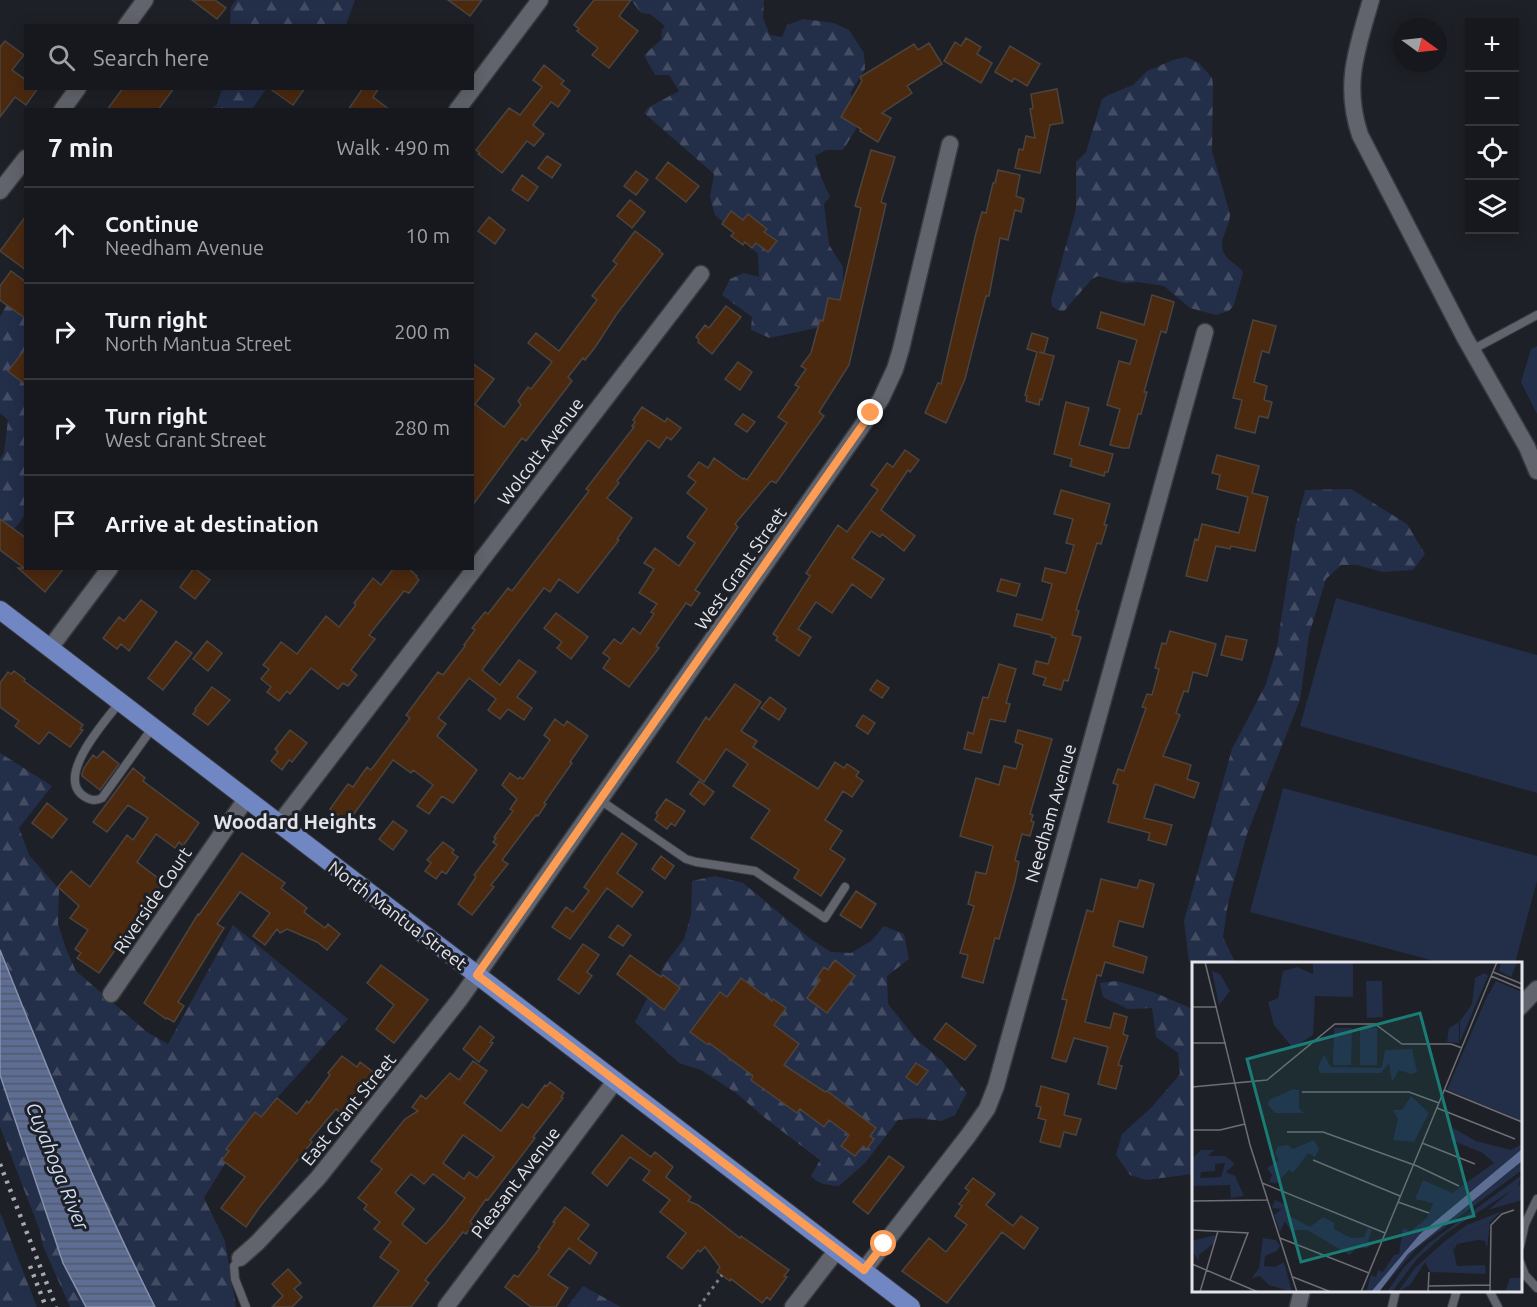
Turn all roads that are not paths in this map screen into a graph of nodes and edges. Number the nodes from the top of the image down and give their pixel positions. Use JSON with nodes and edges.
{"nodes":[{"id":1,"x":145,"y":0,"type":"edge"},
{"id":2,"x":540,"y":0,"type":"edge"},
{"id":3,"x":1371,"y":0,"type":"edge"},
{"id":4,"x":127,"y":24,"type":"edge"},
{"id":5,"x":474,"y":87,"type":"edge"},
{"id":6,"x":77,"y":90,"type":"edge"},
{"id":7,"x":472,"y":90,"type":"edge"},
{"id":8,"x":63,"y":108,"type":"edge"},
{"id":9,"x":459,"y":108,"type":"edge"},
{"id":10,"x":950,"y":144,"type":"dead end"},
{"id":11,"x":24,"y":161,"type":"edge"},
{"id":12,"x":0,"y":191,"type":"edge"},
{"id":13,"x":701,"y":274,"type":"dead end"},
{"id":14,"x":1537,"y":315,"type":"edge"},
{"id":15,"x":1205,"y":332,"type":"dead end"},
{"id":16,"x":1472,"y":350,"type":"junction"},
{"id":17,"x":1537,"y":471,"type":"edge"},
{"id":18,"x":108,"y":570,"type":"edge"},
{"id":19,"x":474,"y":570,"type":"edge"},
{"id":20,"x":474,"y":570,"type":"edge"},
{"id":21,"x":0,"y":610,"type":"edge"},
{"id":22,"x":50,"y":648,"type":"junction"},
{"id":23,"x":120,"y":702,"type":"junction"},
{"id":24,"x":153,"y":727,"type":"junction"},
{"id":25,"x":246,"y":799,"type":"junction"},
{"id":26,"x":600,"y":800,"type":"junction"},
{"id":27,"x":279,"y":824,"type":"junction"},
{"id":28,"x":845,"y":887,"type":"dead end"},
{"id":29,"x":477,"y":975,"type":"junction"},
{"id":30,"x":111,"y":994,"type":"dead end"},
{"id":31,"x":616,"y":1080,"type":"junction"},
{"id":32,"x":1537,"y":1199,"type":"edge"},
{"id":33,"x":1523,"y":1223,"type":"edge"},
{"id":34,"x":837,"y":1250,"type":"junction"},
{"id":35,"x":240,"y":1258,"type":"joint"},
{"id":36,"x":1522,"y":1265,"type":"edge"},
{"id":37,"x":864,"y":1270,"type":"junction"},
{"id":38,"x":1537,"y":1288,"type":"edge"},
{"id":39,"x":1302,"y":1292,"type":"edge"},
{"id":40,"x":1396,"y":1292,"type":"edge"},
{"id":41,"x":1456,"y":1292,"type":"edge"},
{"id":42,"x":1490,"y":1292,"type":"edge"},
{"id":43,"x":246,"y":1307,"type":"edge"},
{"id":44,"x":446,"y":1307,"type":"edge"},
{"id":45,"x":793,"y":1307,"type":"edge"},
{"id":46,"x":911,"y":1307,"type":"edge"},
{"id":47,"x":1298,"y":1307,"type":"edge"},
{"id":48,"x":1392,"y":1307,"type":"edge"},
{"id":49,"x":1452,"y":1307,"type":"edge"},
{"id":50,"x":1498,"y":1307,"type":"edge"}],
"edges":[{"from":1,"to":4,"type":"street"},
{"from":2,"to":5,"type":"street"},
{"from":3,"to":16,"type":"street"},
{"from":6,"to":8,"type":"street"},
{"from":7,"to":9,"type":"street"},
{"from":10,"to":26,"type":"street","name":"West Grant Street"},
{"from":11,"to":12,"type":"street"},
{"from":13,"to":20,"type":"street","name":"Wolcott Avenue"},
{"from":14,"to":16,"type":"lane"},
{"from":15,"to":37,"type":"street","name":"Needham Avenue"},
{"from":16,"to":17,"type":"street"},
{"from":18,"to":22,"type":"street"},
{"from":19,"to":27,"type":"street","name":"Wolcott Avenue"},
{"from":21,"to":22,"type":"main road","name":"North Mantua Street"},
{"from":22,"to":23,"type":"main road","name":"North Mantua Street"},
{"from":23,"to":24,"type":"main road","name":"North Mantua Street"},
{"from":23,"to":24,"type":"lane"},
{"from":24,"to":25,"type":"main road","name":"North Mantua Street"},
{"from":25,"to":27,"type":"main road","name":"North Mantua Street"},
{"from":25,"to":30,"type":"street","name":"Riverside Court"},
{"from":26,"to":28,"type":"lane"},
{"from":26,"to":29,"type":"street","name":"West Grant Street"},
{"from":27,"to":29,"type":"main road","name":"North Mantua Street"},
{"from":29,"to":31,"type":"main road","name":"North Mantua Street"},
{"from":29,"to":35,"type":"street","name":"East Grant Street"},
{"from":31,"to":34,"type":"main road","name":"North Mantua Street"},
{"from":31,"to":44,"type":"street","name":"Pleasant Avenue"},
{"from":32,"to":33,"type":"lane"},
{"from":34,"to":37,"type":"main road","name":"North Mantua Street"},
{"from":34,"to":45,"type":"street"},
{"from":35,"to":43,"type":"lane"},
{"from":36,"to":38,"type":"lane"},
{"from":37,"to":46,"type":"main road","name":"North Mantua Street"},
{"from":39,"to":47,"type":"street"},
{"from":40,"to":48,"type":"lane"},
{"from":41,"to":49,"type":"lane"},
{"from":42,"to":50,"type":"lane"}]}
